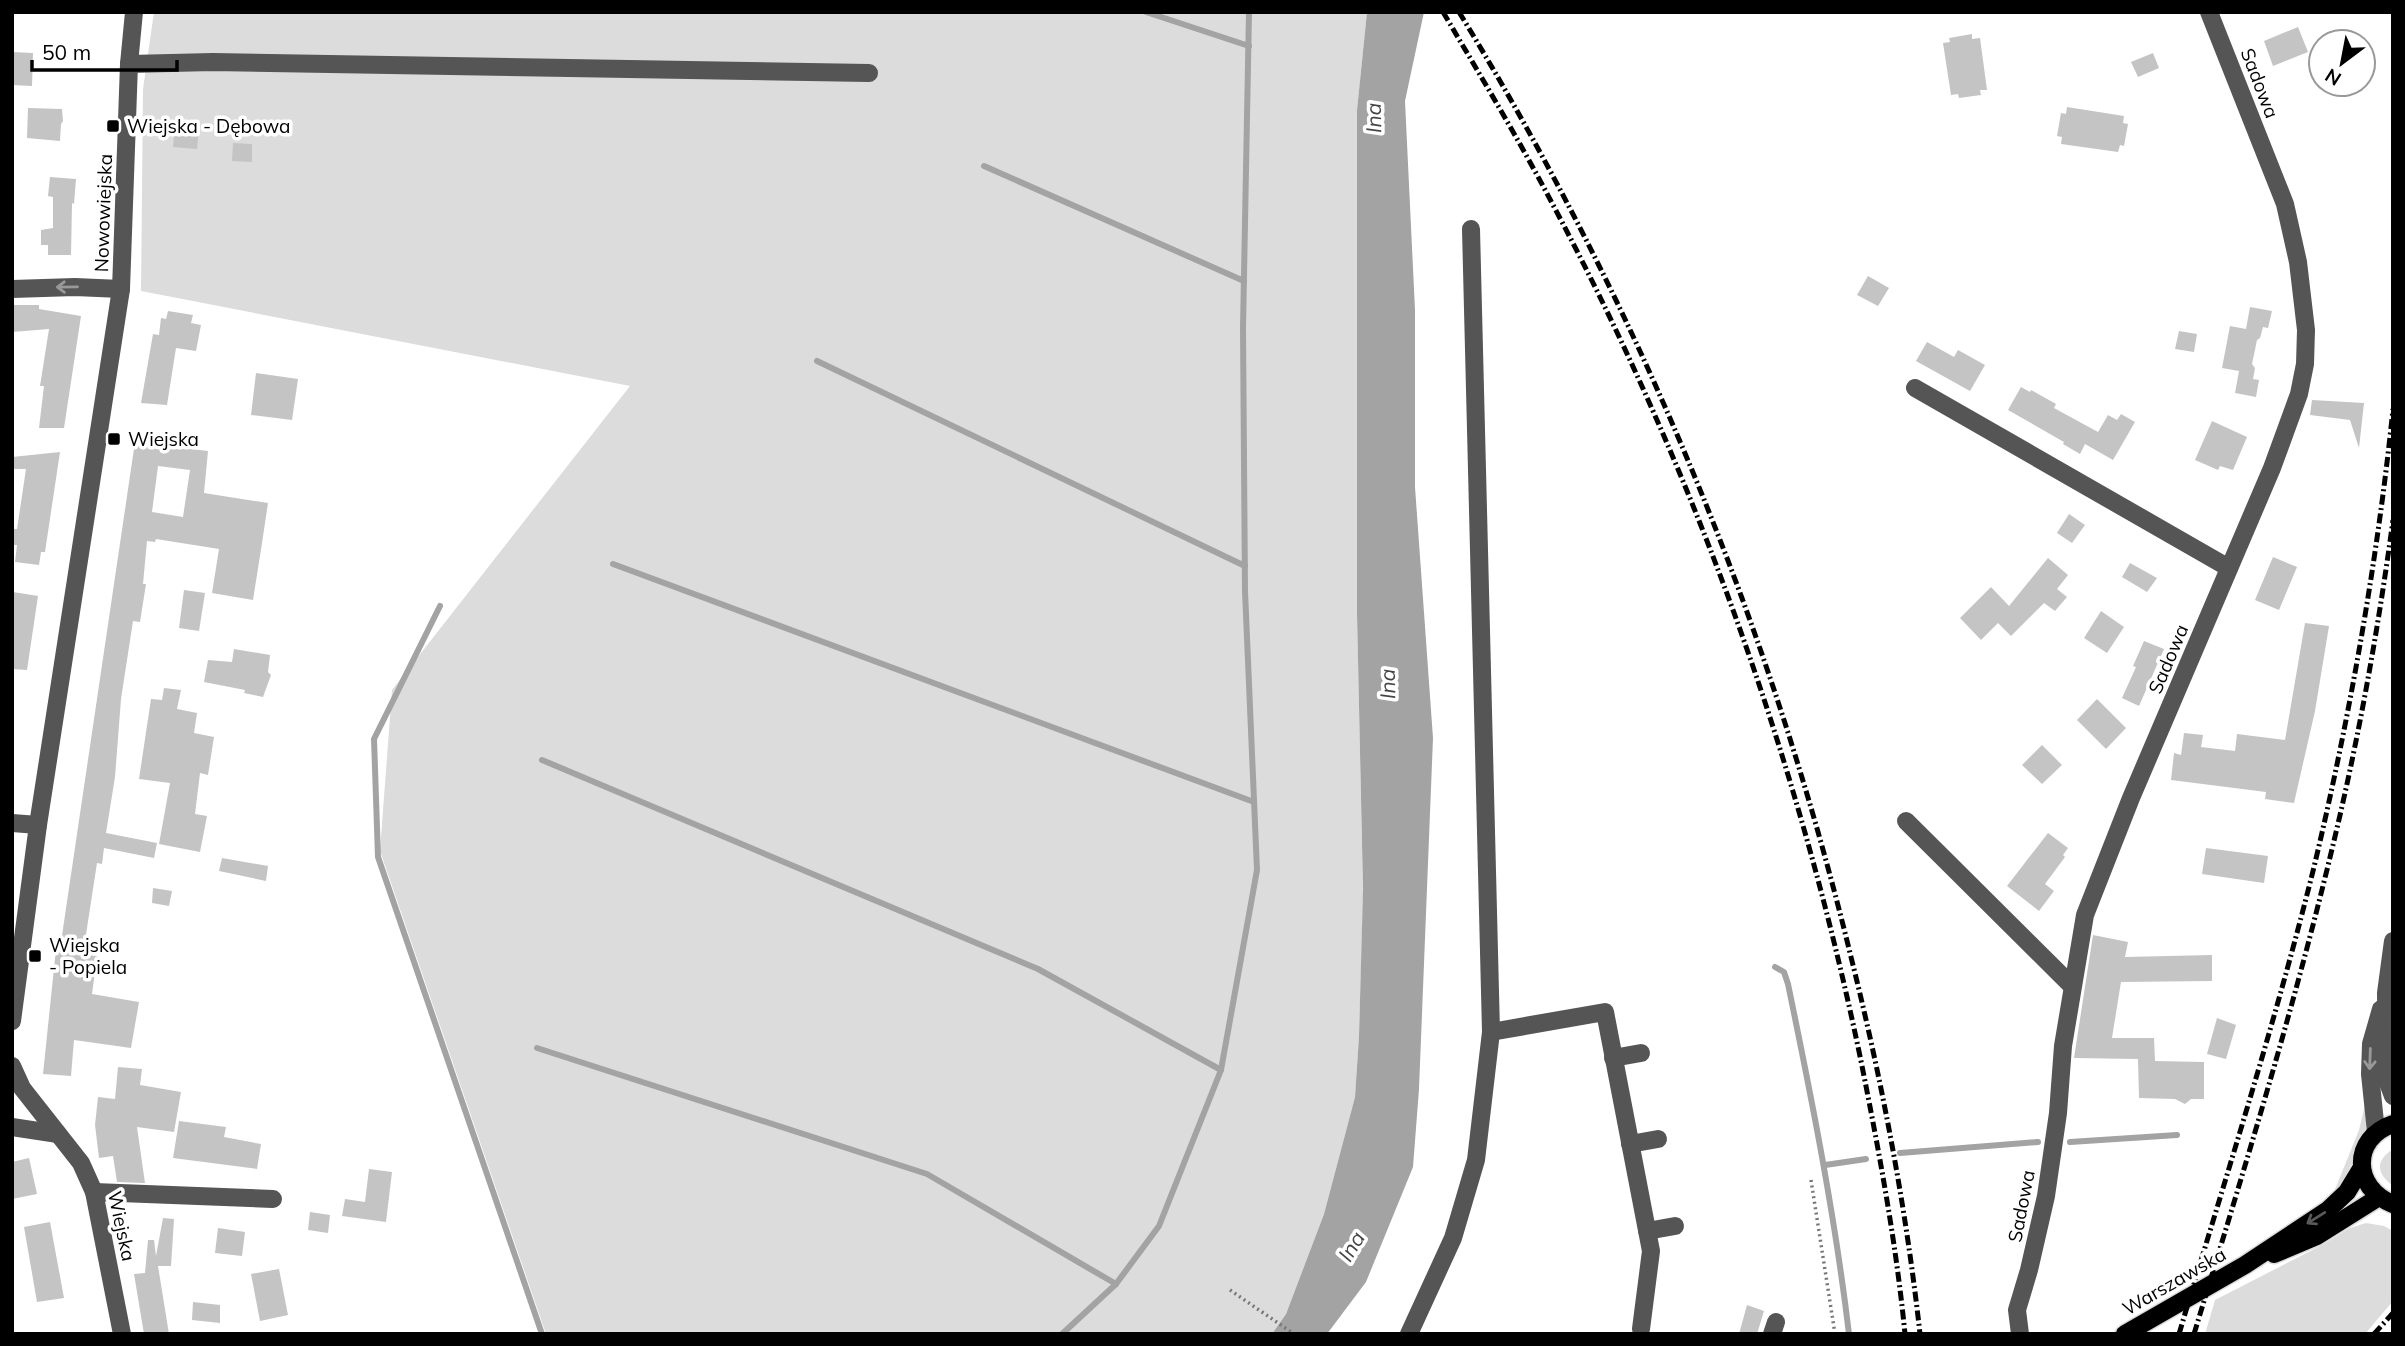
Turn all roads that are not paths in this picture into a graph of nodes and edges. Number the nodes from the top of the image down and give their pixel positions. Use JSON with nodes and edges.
{"nodes":[{"id":1,"x":134,"y":12,"type":"edge"},
{"id":2,"x":2209,"y":12,"type":"edge"},
{"id":3,"x":129,"y":64,"type":"junction"},
{"id":4,"x":869,"y":73,"type":"dead end"},
{"id":5,"x":1471,"y":229,"type":"dead end"},
{"id":6,"x":12,"y":289,"type":"edge"},
{"id":7,"x":121,"y":289,"type":"junction"},
{"id":8,"x":1915,"y":388,"type":"dead end"},
{"id":9,"x":2229,"y":568,"type":"junction"},
{"id":10,"x":1906,"y":821,"type":"dead end"},
{"id":11,"x":12,"y":823,"type":"edge"},
{"id":12,"x":38,"y":825,"type":"junction"},
{"id":13,"x":2393,"y":941,"type":"edge"},
{"id":14,"x":2072,"y":986,"type":"junction"},
{"id":15,"x":2390,"y":993,"type":"edge"},
{"id":16,"x":12,"y":1021,"type":"edge"},
{"id":17,"x":1491,"y":1032,"type":"junction"},
{"id":18,"x":1641,"y":1053,"type":"dead end"},
{"id":19,"x":1614,"y":1058,"type":"junction"},
{"id":20,"x":12,"y":1066,"type":"edge"},
{"id":21,"x":2393,"y":1096,"type":"edge"},
{"id":22,"x":2393,"y":1124,"type":"edge"},
{"id":23,"x":12,"y":1127,"type":"edge"},
{"id":24,"x":2376,"y":1132,"type":"junction"},
{"id":25,"x":58,"y":1134,"type":"junction"},
{"id":26,"x":1658,"y":1139,"type":"dead end"},
{"id":27,"x":1630,"y":1144,"type":"junction"},
{"id":28,"x":2361,"y":1169,"type":"junction"},
{"id":29,"x":94,"y":1192,"type":"junction"},
{"id":30,"x":273,"y":1199,"type":"dead end"},
{"id":31,"x":2387,"y":1203,"type":"edge"},
{"id":32,"x":1675,"y":1226,"type":"dead end"},
{"id":33,"x":1647,"y":1231,"type":"junction"},
{"id":34,"x":2245,"y":1265,"type":"junction"},
{"id":35,"x":1639,"y":1332,"type":"edge"},
{"id":36,"x":122,"y":1334,"type":"edge"},
{"id":37,"x":1409,"y":1334,"type":"edge"},
{"id":38,"x":2020,"y":1334,"type":"edge"},
{"id":39,"x":2125,"y":1334,"type":"edge"}],
"edges":[{"from":1,"to":3,"type":"street","name":"Nowowiejska"},
{"from":2,"to":9,"type":"street","name":"Sadowa"},
{"from":3,"to":4,"type":"street"},
{"from":3,"to":7,"type":"street","name":"Nowowiejska"},
{"from":5,"to":17,"type":"street"},
{"from":7,"to":6,"type":"street","one_way":true},
{"from":7,"to":12,"type":"street"},
{"from":8,"to":9,"type":"street"},
{"from":9,"to":14,"type":"street","name":"Sadowa"},
{"from":10,"to":14,"type":"street"},
{"from":11,"to":12,"type":"street"},
{"from":12,"to":16,"type":"street"},
{"from":13,"to":15,"type":"street"},
{"from":14,"to":38,"type":"street","name":"Sadowa"},
{"from":15,"to":21,"type":"street"},
{"from":15,"to":24,"type":"street","one_way":true},
{"from":17,"to":19,"type":"street"},
{"from":17,"to":37,"type":"street"},
{"from":18,"to":19,"type":"street"},
{"from":19,"to":27,"type":"street"},
{"from":20,"to":25,"type":"street","name":"Wiejska"},
{"from":22,"to":24,"type":"main road"},
{"from":23,"to":25,"type":"street"},
{"from":24,"to":28,"type":"main road","name":"Warszawska"},
{"from":25,"to":29,"type":"street","name":"Wiejska"},
{"from":26,"to":27,"type":"street"},
{"from":27,"to":33,"type":"street"},
{"from":28,"to":31,"type":"main road"},
{"from":28,"to":34,"type":"main road","name":"Warszawska","one_way":true},
{"from":29,"to":30,"type":"street"},
{"from":29,"to":36,"type":"street","name":"Wiejska"},
{"from":31,"to":34,"type":"main road","name":"Warszawska"},
{"from":32,"to":33,"type":"street"},
{"from":33,"to":35,"type":"street"},
{"from":34,"to":39,"type":"main road","name":"Warszawska"}]}
